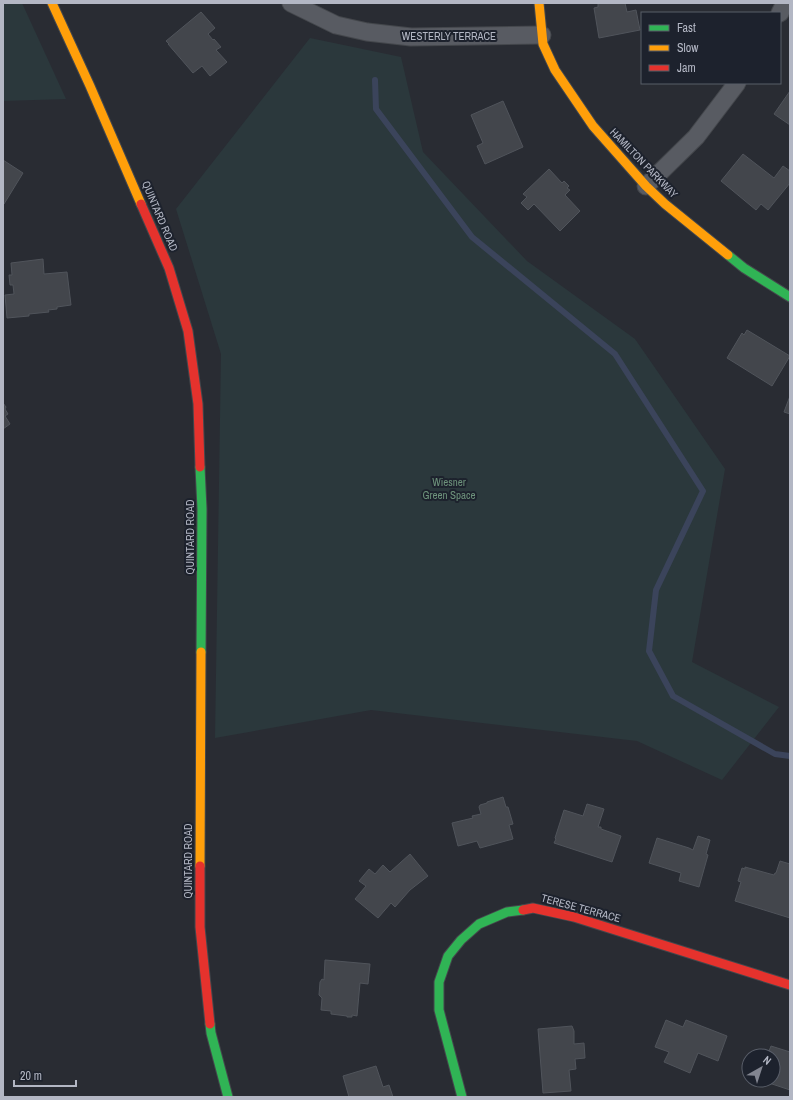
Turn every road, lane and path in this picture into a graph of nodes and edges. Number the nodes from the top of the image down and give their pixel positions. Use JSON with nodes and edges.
{"nodes":[{"id":1,"x":52,"y":3,"type":"edge"},
{"id":2,"x":291,"y":3,"type":"edge"},
{"id":3,"x":539,"y":3,"type":"edge"},
{"id":4,"x":785,"y":3,"type":"edge"},
{"id":5,"x":780,"y":12,"type":"edge"},
{"id":6,"x":542,"y":35,"type":"junction"},
{"id":7,"x":736,"y":84,"type":"edge"},
{"id":8,"x":646,"y":186,"type":"junction"},
{"id":9,"x":790,"y":297,"type":"edge"},
{"id":10,"x":790,"y":985,"type":"edge"},
{"id":11,"x":228,"y":1097,"type":"edge"},
{"id":12,"x":462,"y":1097,"type":"edge"}],
"edges":[{"from":1,"to":11,"type":"street","name":"QUINTARD ROAD"},
{"from":2,"to":6,"type":"street","name":"WESTERLY TERRACE"},
{"from":3,"to":6,"type":"street","name":"HAMILTON PARKWAY"},
{"from":4,"to":5,"type":"street"},
{"from":6,"to":8,"type":"street","name":"HAMILTON PARKWAY"},
{"from":7,"to":8,"type":"street"},
{"from":8,"to":9,"type":"street","name":"HAMILTON PARKWAY"},
{"from":10,"to":12,"type":"street","name":"TERESE TERRACE"}]}
